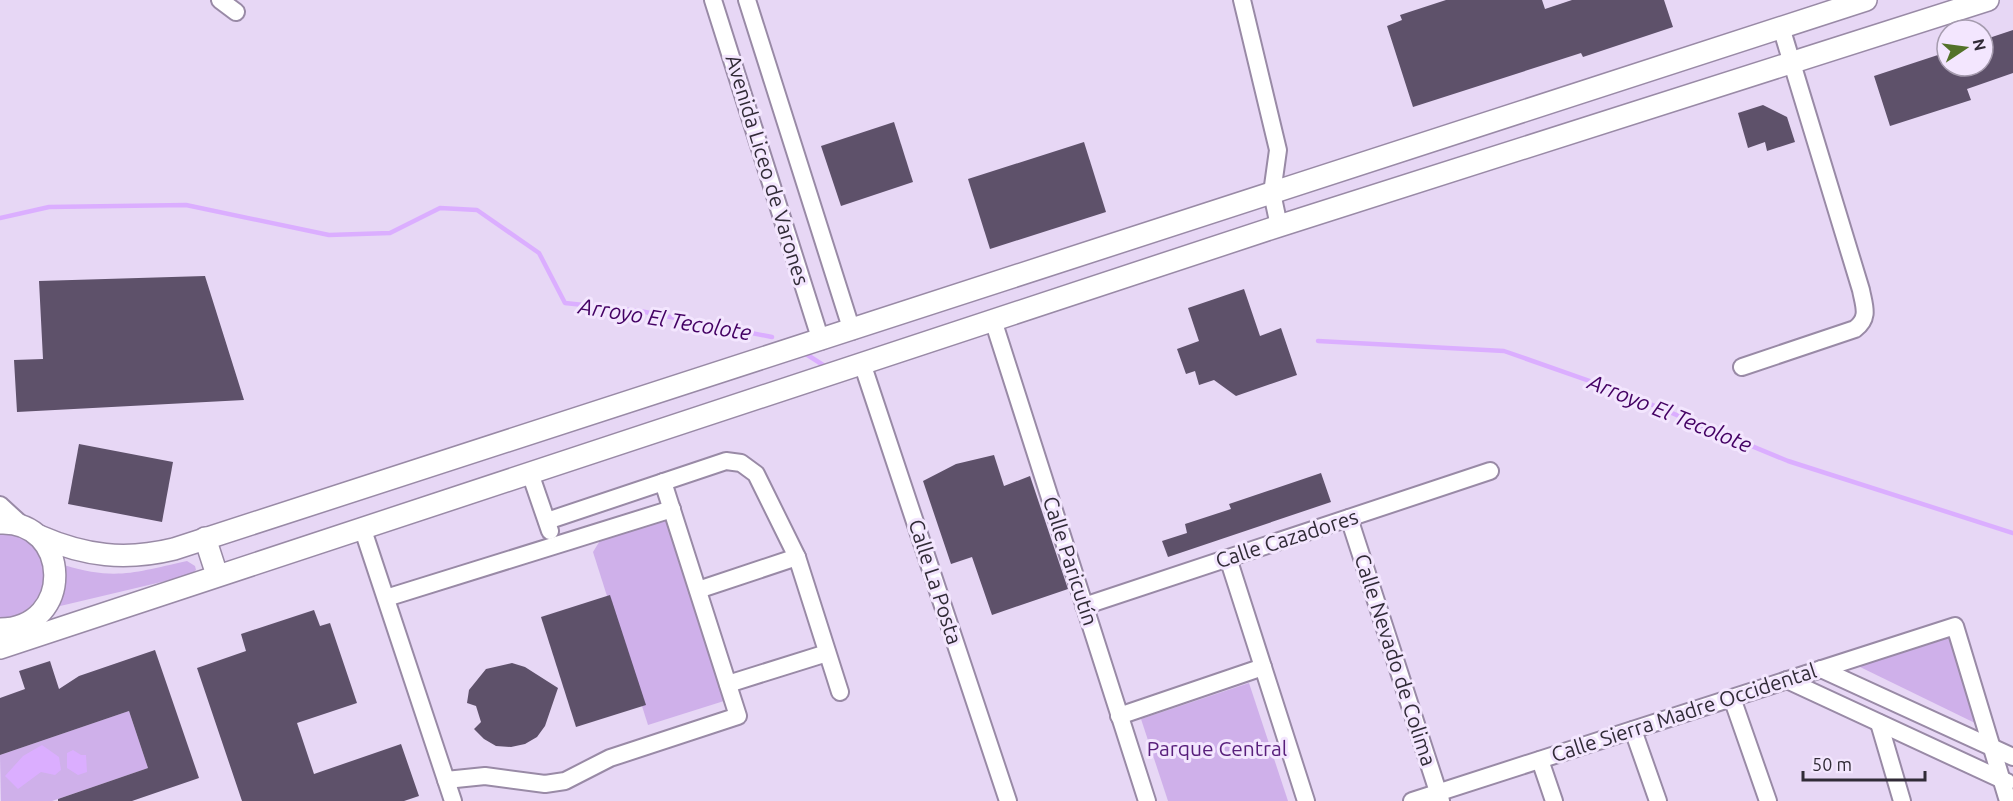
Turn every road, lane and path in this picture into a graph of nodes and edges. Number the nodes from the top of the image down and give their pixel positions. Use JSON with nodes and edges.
{"nodes":[{"id":1,"x":220,"y":0,"type":"edge"},
{"id":2,"x":713,"y":0,"type":"edge"},
{"id":3,"x":747,"y":0,"type":"edge"},
{"id":4,"x":1242,"y":0,"type":"edge"},
{"id":5,"x":1866,"y":0,"type":"edge"},
{"id":6,"x":1988,"y":0,"type":"edge"},
{"id":7,"x":236,"y":12,"type":"dead end"},
{"id":8,"x":1781,"y":27,"type":"junction"},
{"id":9,"x":1793,"y":63,"type":"junction"},
{"id":10,"x":1272,"y":193,"type":"junction"},
{"id":11,"x":1280,"y":226,"type":"junction"},
{"id":12,"x":993,"y":320,"type":"junction"},
{"id":13,"x":852,"y":331,"type":"junction"},
{"id":14,"x":820,"y":341,"type":"junction"},
{"id":15,"x":753,"y":363,"type":"junction"},
{"id":16,"x":862,"y":363,"type":"junction"},
{"id":17,"x":1742,"y":367,"type":"dead end"},
{"id":18,"x":764,"y":395,"type":"junction"},
{"id":19,"x":1490,"y":471,"type":"dead end"},
{"id":20,"x":530,"y":472,"type":"junction"},
{"id":21,"x":663,"y":482,"type":"junction"},
{"id":22,"x":0,"y":505,"type":"edge"},
{"id":23,"x":672,"y":509,"type":"junction"},
{"id":24,"x":1349,"y":518,"type":"junction"},
{"id":25,"x":547,"y":521,"type":"junction"},
{"id":26,"x":0,"y":523,"type":"edge"},
{"id":27,"x":362,"y":527,"type":"junction"},
{"id":28,"x":31,"y":532,"type":"junction"},
{"id":29,"x":205,"y":538,"type":"junction"},
{"id":30,"x":555,"y":545,"type":"junction"},
{"id":31,"x":797,"y":557,"type":"junction"},
{"id":32,"x":1228,"y":558,"type":"junction"},
{"id":33,"x":217,"y":575,"type":"junction"},
{"id":34,"x":187,"y":585,"type":"junction"},
{"id":35,"x":698,"y":590,"type":"junction"},
{"id":36,"x":386,"y":598,"type":"junction"},
{"id":37,"x":1084,"y":606,"type":"junction"},
{"id":38,"x":32,"y":620,"type":"junction"},
{"id":39,"x":0,"y":634,"type":"edge"},
{"id":40,"x":827,"y":652,"type":"junction"},
{"id":41,"x":1263,"y":667,"type":"junction"},
{"id":42,"x":1821,"y":669,"type":"junction"},
{"id":43,"x":1787,"y":680,"type":"junction"},
{"id":44,"x":728,"y":684,"type":"junction"},
{"id":45,"x":840,"y":692,"type":"dead end"},
{"id":46,"x":1732,"y":698,"type":"junction"},
{"id":47,"x":1119,"y":716,"type":"junction"},
{"id":48,"x":1879,"y":723,"type":"junction"},
{"id":49,"x":1633,"y":730,"type":"junction"},
{"id":50,"x":1991,"y":747,"type":"junction"},
{"id":51,"x":2013,"y":757,"type":"edge"},
{"id":52,"x":1540,"y":760,"type":"junction"},
{"id":53,"x":446,"y":780,"type":"junction"},
{"id":54,"x":2007,"y":782,"type":"edge"},
{"id":55,"x":1440,"y":797,"type":"edge"},
{"id":56,"x":453,"y":801,"type":"edge"},
{"id":57,"x":1008,"y":801,"type":"edge"},
{"id":58,"x":1147,"y":801,"type":"edge"},
{"id":59,"x":1306,"y":801,"type":"edge"},
{"id":60,"x":1412,"y":801,"type":"edge"},
{"id":61,"x":1554,"y":801,"type":"edge"},
{"id":62,"x":1658,"y":801,"type":"edge"},
{"id":63,"x":1768,"y":801,"type":"edge"},
{"id":64,"x":1902,"y":801,"type":"edge"},
{"id":65,"x":2008,"y":801,"type":"edge"}],
"edges":[{"from":1,"to":7,"type":"street"},
{"from":2,"to":14,"type":"street","name":"Avenida Liceo de Varones"},
{"from":3,"to":13,"type":"street","name":"Avenida Liceo de Varones"},
{"from":4,"to":10,"type":"street"},
{"from":5,"to":8,"type":"main road"},
{"from":6,"to":9,"type":"main road"},
{"from":8,"to":9,"type":"street"},
{"from":8,"to":10,"type":"main road"},
{"from":9,"to":11,"type":"main road"},
{"from":9,"to":17,"type":"street"},
{"from":10,"to":11,"type":"street"},
{"from":10,"to":13,"type":"main road"},
{"from":11,"to":12,"type":"main road"},
{"from":12,"to":16,"type":"main road"},
{"from":12,"to":37,"type":"street","name":"Calle Paricutín"},
{"from":13,"to":14,"type":"main road"},
{"from":14,"to":15,"type":"main road"},
{"from":15,"to":18,"type":"main road"},
{"from":15,"to":29,"type":"main road"},
{"from":16,"to":18,"type":"main road"},
{"from":16,"to":57,"type":"street","name":"Calle La Posta"},
{"from":18,"to":20,"type":"main road"},
{"from":19,"to":24,"type":"street","name":"Calle Cazadores"},
{"from":20,"to":25,"type":"street"},
{"from":20,"to":27,"type":"main road"},
{"from":21,"to":23,"type":"street"},
{"from":21,"to":25,"type":"street"},
{"from":21,"to":31,"type":"street"},
{"from":22,"to":28,"type":"street"},
{"from":23,"to":30,"type":"street"},
{"from":23,"to":35,"type":"street"},
{"from":24,"to":32,"type":"street","name":"Calle Cazadores"},
{"from":24,"to":55,"type":"street","name":"Calle Nevado de Colima"},
{"from":25,"to":30,"type":"street"},
{"from":26,"to":28,"type":"main road"},
{"from":27,"to":33,"type":"main road"},
{"from":27,"to":36,"type":"street"},
{"from":28,"to":29,"type":"main road"},
{"from":28,"to":38,"type":"main road"},
{"from":29,"to":33,"type":"main road"},
{"from":30,"to":36,"type":"street"},
{"from":31,"to":35,"type":"street"},
{"from":31,"to":40,"type":"street"},
{"from":32,"to":37,"type":"street","name":"Calle Cazadores"},
{"from":32,"to":41,"type":"street"},
{"from":33,"to":34,"type":"main road"},
{"from":34,"to":38,"type":"main road"},
{"from":34,"to":39,"type":"main road"},
{"from":35,"to":44,"type":"street"},
{"from":36,"to":53,"type":"street"},
{"from":37,"to":47,"type":"street","name":"Calle Paricutín"},
{"from":38,"to":39,"type":"main road"},
{"from":40,"to":44,"type":"street"},
{"from":40,"to":45,"type":"street"},
{"from":41,"to":47,"type":"street"},
{"from":41,"to":59,"type":"street"},
{"from":42,"to":43,"type":"street","name":"Calle Sierra Madre Occidental"},
{"from":42,"to":50,"type":"street"},
{"from":42,"to":50,"type":"street","name":"Calle Sierra Madre Occidental"},
{"from":43,"to":46,"type":"street","name":"Calle Sierra Madre Occidental"},
{"from":43,"to":48,"type":"street"},
{"from":44,"to":53,"type":"street"},
{"from":46,"to":49,"type":"street","name":"Calle Sierra Madre Occidental"},
{"from":46,"to":63,"type":"street"},
{"from":47,"to":58,"type":"street","name":"Calle Paricutín"},
{"from":48,"to":54,"type":"street"},
{"from":48,"to":64,"type":"street"},
{"from":49,"to":52,"type":"street","name":"Calle Sierra Madre Occidental"},
{"from":49,"to":62,"type":"street"},
{"from":50,"to":51,"type":"street"},
{"from":50,"to":54,"type":"street"},
{"from":52,"to":55,"type":"street","name":"Calle Sierra Madre Occidental"},
{"from":52,"to":61,"type":"street"},
{"from":53,"to":56,"type":"street"},
{"from":54,"to":65,"type":"street"},
{"from":55,"to":60,"type":"street","name":"Calle Sierra Madre Occidental"}]}
